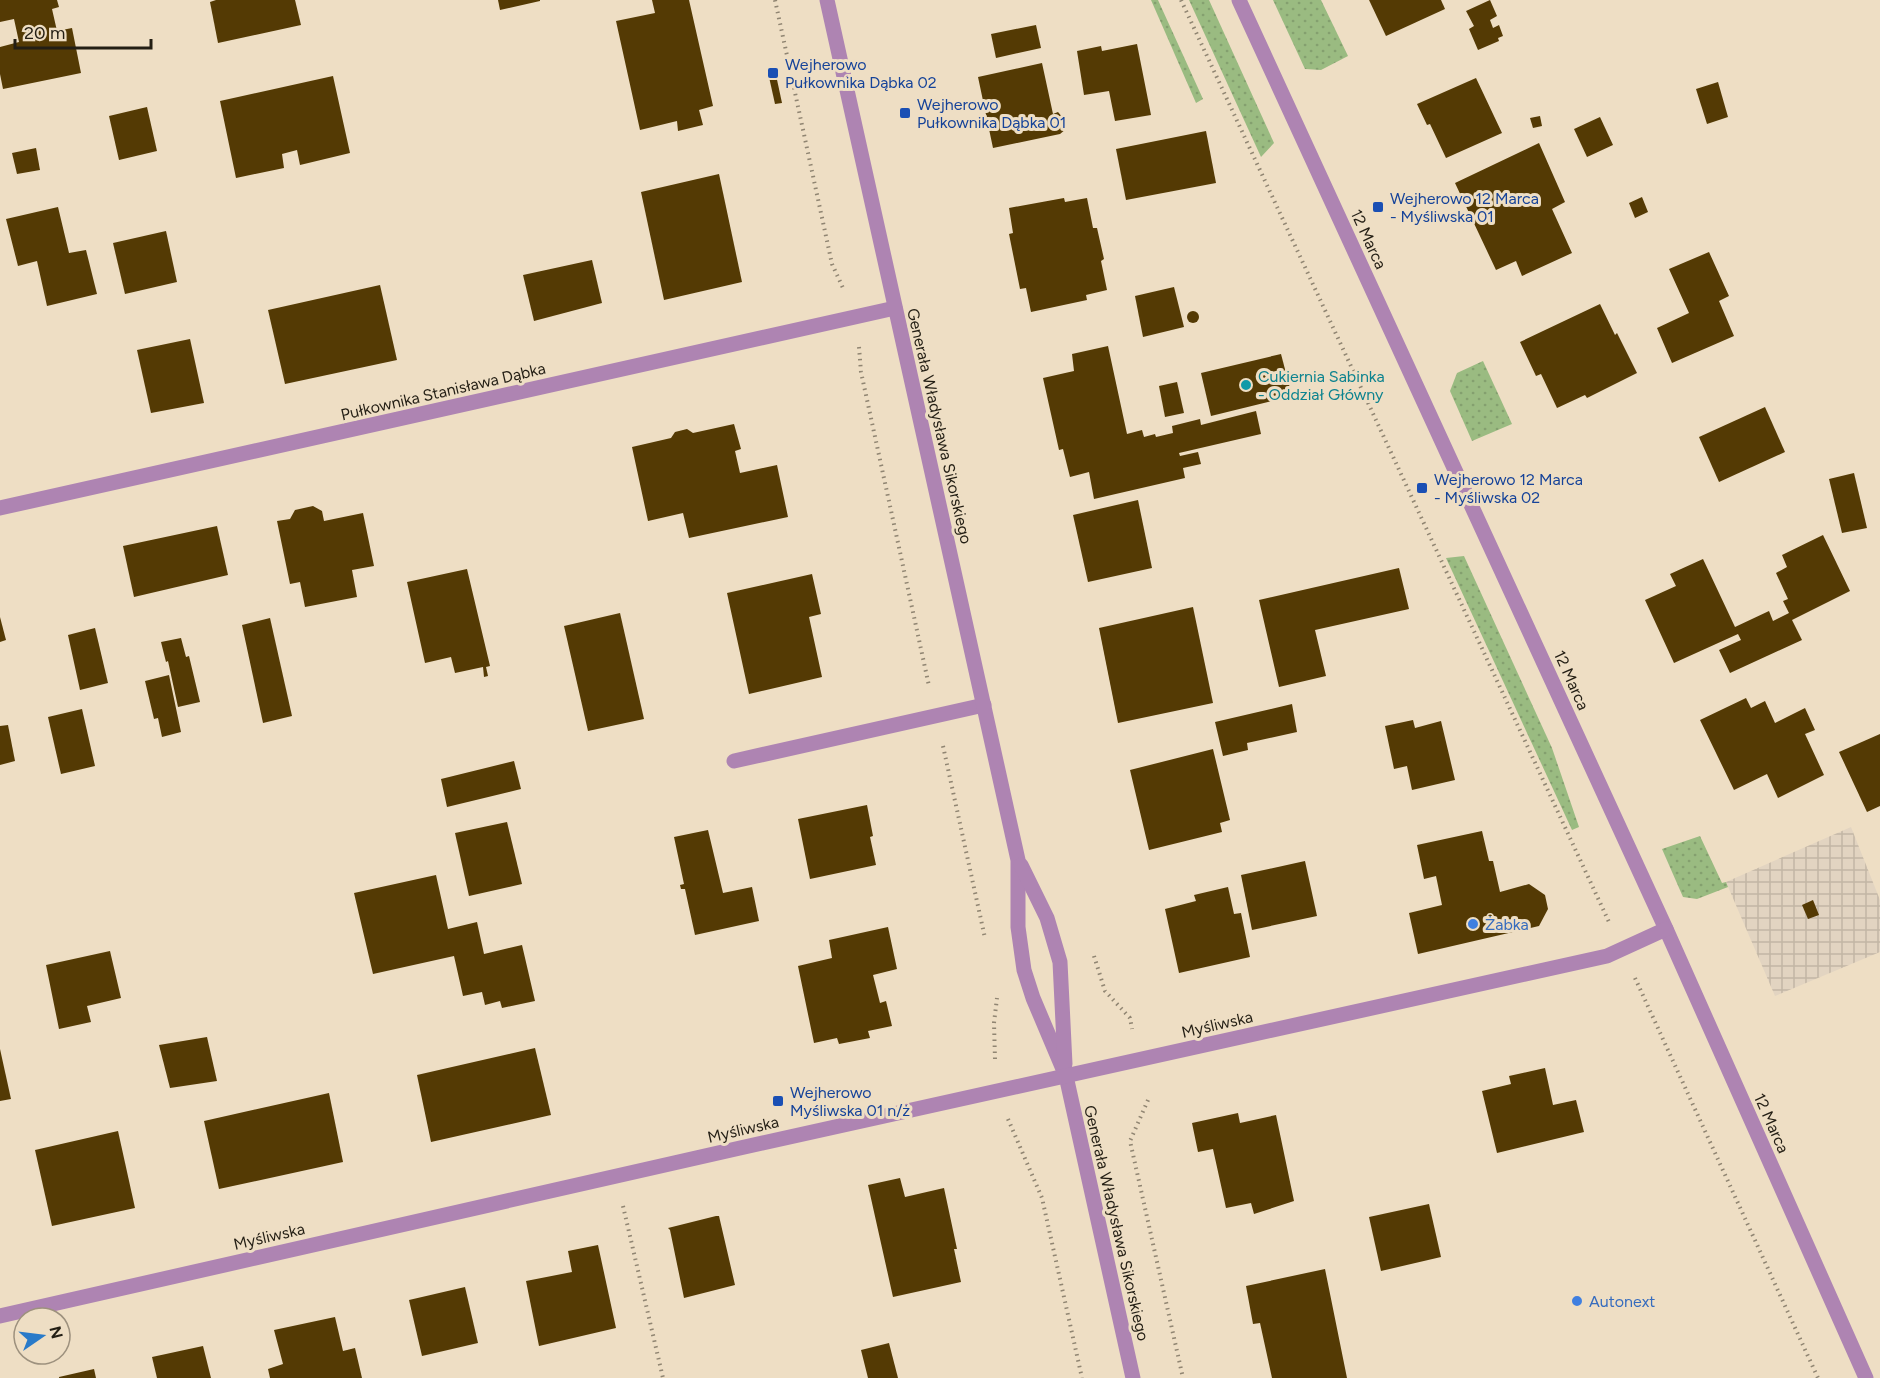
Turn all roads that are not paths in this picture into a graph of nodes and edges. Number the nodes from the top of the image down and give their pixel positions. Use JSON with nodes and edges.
{"nodes":[{"id":1,"x":827,"y":0,"type":"edge"},
{"id":2,"x":1239,"y":0,"type":"edge"},
{"id":3,"x":895,"y":308,"type":"junction"},
{"id":4,"x":0,"y":508,"type":"edge"},
{"id":5,"x":984,"y":705,"type":"junction"},
{"id":6,"x":734,"y":761,"type":"dead end"},
{"id":7,"x":1018,"y":860,"type":"junction"},
{"id":8,"x":1666,"y":928,"type":"junction"},
{"id":9,"x":1066,"y":1076,"type":"junction"},
{"id":10,"x":0,"y":1316,"type":"edge"},
{"id":11,"x":1133,"y":1378,"type":"edge"},
{"id":12,"x":1866,"y":1378,"type":"edge"}],
"edges":[{"from":1,"to":3,"type":"street","name":"Generała Władysława Sikorskiego"},
{"from":2,"to":8,"type":"street","name":"12 Marca"},
{"from":3,"to":4,"type":"street","name":"Pułkownika Stanisława Dąbka"},
{"from":3,"to":5,"type":"street","name":"Generała Władysława Sikorskiego"},
{"from":5,"to":6,"type":"street"},
{"from":5,"to":7,"type":"street","name":"Generała Władysława Sikorskiego"},
{"from":7,"to":9,"type":"street","name":"Generała Władysława Sikorskiego"},
{"from":7,"to":9,"type":"street","name":"Generała Władysława Sikorskiego"},
{"from":8,"to":9,"type":"street","name":"Myśliwska"},
{"from":8,"to":12,"type":"street","name":"12 Marca"},
{"from":9,"to":10,"type":"street","name":"Myśliwska"},
{"from":9,"to":11,"type":"street","name":"Generała Władysława Sikorskiego"}]}
